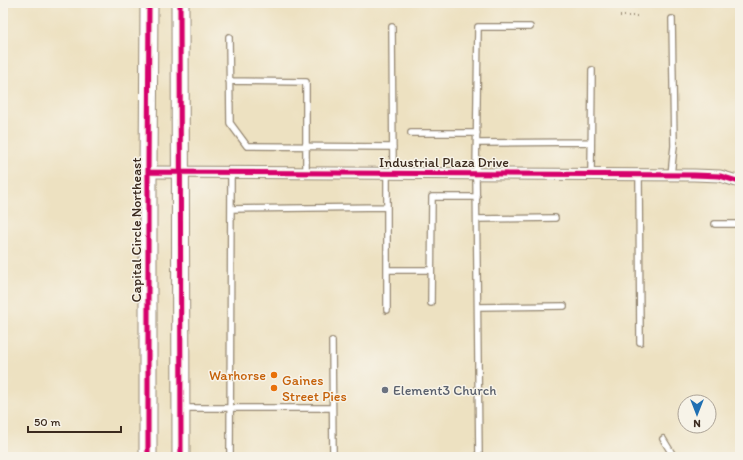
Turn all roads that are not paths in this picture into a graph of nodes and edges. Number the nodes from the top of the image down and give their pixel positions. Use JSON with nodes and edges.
{"nodes":[{"id":1,"x":149,"y":3,"type":"edge"},
{"id":2,"x":180,"y":3,"type":"edge"},
{"id":3,"x":672,"y":19,"type":"dead end"},
{"id":4,"x":392,"y":27,"type":"dead end"},
{"id":5,"x":530,"y":27,"type":"dead end"},
{"id":6,"x":229,"y":37,"type":"dead end"},
{"id":7,"x":592,"y":70,"type":"dead end"},
{"id":8,"x":229,"y":81,"type":"junction"},
{"id":9,"x":411,"y":132,"type":"dead end"},
{"id":10,"x":477,"y":133,"type":"junction"},
{"id":11,"x":591,"y":142,"type":"junction"},
{"id":12,"x":477,"y":143,"type":"junction"},
{"id":13,"x":306,"y":147,"type":"junction"},
{"id":14,"x":393,"y":147,"type":"junction"},
{"id":15,"x":148,"y":172,"type":"junction"},
{"id":16,"x":180,"y":172,"type":"junction"},
{"id":17,"x":231,"y":173,"type":"junction"},
{"id":18,"x":306,"y":173,"type":"junction"},
{"id":19,"x":390,"y":173,"type":"junction"},
{"id":20,"x":476,"y":174,"type":"junction"},
{"id":21,"x":591,"y":174,"type":"junction"},
{"id":22,"x":639,"y":175,"type":"junction"},
{"id":23,"x":671,"y":175,"type":"junction"},
{"id":24,"x":740,"y":182,"type":"edge"},
{"id":25,"x":477,"y":197,"type":"junction"},
{"id":26,"x":387,"y":207,"type":"junction"},
{"id":27,"x":231,"y":209,"type":"junction"},
{"id":28,"x":556,"y":218,"type":"dead end"},
{"id":29,"x":477,"y":219,"type":"junction"},
{"id":30,"x":715,"y":224,"type":"dead end"},
{"id":31,"x":740,"y":224,"type":"edge"},
{"id":32,"x":387,"y":270,"type":"junction"},
{"id":33,"x":431,"y":270,"type":"junction"},
{"id":34,"x":431,"y":303,"type":"dead end"},
{"id":35,"x":564,"y":306,"type":"dead end"},
{"id":36,"x":478,"y":307,"type":"junction"},
{"id":37,"x":387,"y":310,"type":"dead end"},
{"id":38,"x":332,"y":341,"type":"dead end"},
{"id":39,"x":640,"y":342,"type":"dead end"},
{"id":40,"x":180,"y":408,"type":"junction"},
{"id":41,"x":230,"y":408,"type":"junction"},
{"id":42,"x":332,"y":408,"type":"junction"},
{"id":43,"x":663,"y":439,"type":"dead end"},
{"id":44,"x":148,"y":457,"type":"edge"},
{"id":45,"x":180,"y":457,"type":"edge"},
{"id":46,"x":230,"y":457,"type":"edge"},
{"id":47,"x":333,"y":457,"type":"edge"},
{"id":48,"x":479,"y":457,"type":"edge"},
{"id":49,"x":674,"y":457,"type":"edge"}],
"edges":[{"from":1,"to":15,"type":"main road","name":"Capital Circle Northeast"},
{"from":2,"to":16,"type":"main road"},
{"from":3,"to":23,"type":"lane"},
{"from":4,"to":14,"type":"lane"},
{"from":5,"to":10,"type":"lane"},
{"from":6,"to":8,"type":"lane"},
{"from":7,"to":11,"type":"lane"},
{"from":8,"to":13,"type":"lane"},
{"from":8,"to":13,"type":"lane"},
{"from":9,"to":10,"type":"lane"},
{"from":10,"to":12,"type":"lane"},
{"from":11,"to":12,"type":"lane"},
{"from":11,"to":21,"type":"lane"},
{"from":12,"to":20,"type":"lane"},
{"from":13,"to":14,"type":"lane"},
{"from":13,"to":18,"type":"lane"},
{"from":14,"to":19,"type":"lane"},
{"from":15,"to":16,"type":"street","name":"Industrial Plaza Drive"},
{"from":15,"to":44,"type":"main road","name":"Capital Circle Northeast"},
{"from":16,"to":17,"type":"street","name":"Industrial Plaza Drive"},
{"from":16,"to":40,"type":"main road"},
{"from":17,"to":18,"type":"street","name":"Industrial Plaza Drive"},
{"from":17,"to":27,"type":"lane"},
{"from":18,"to":19,"type":"street","name":"Industrial Plaza Drive"},
{"from":19,"to":20,"type":"street","name":"Industrial Plaza Drive"},
{"from":19,"to":26,"type":"lane"},
{"from":20,"to":21,"type":"street","name":"Industrial Plaza Drive"},
{"from":20,"to":25,"type":"lane"},
{"from":21,"to":22,"type":"street","name":"Industrial Plaza Drive"},
{"from":22,"to":23,"type":"street","name":"Industrial Plaza Drive"},
{"from":22,"to":39,"type":"lane"},
{"from":23,"to":24,"type":"street","name":"Industrial Plaza Drive"},
{"from":25,"to":29,"type":"lane"},
{"from":25,"to":33,"type":"lane"},
{"from":26,"to":27,"type":"lane"},
{"from":26,"to":32,"type":"lane"},
{"from":27,"to":41,"type":"lane"},
{"from":28,"to":29,"type":"lane"},
{"from":29,"to":36,"type":"lane"},
{"from":30,"to":31,"type":"lane"},
{"from":32,"to":33,"type":"lane"},
{"from":32,"to":37,"type":"lane"},
{"from":33,"to":34,"type":"lane"},
{"from":35,"to":36,"type":"lane"},
{"from":36,"to":48,"type":"lane"},
{"from":38,"to":42,"type":"lane"},
{"from":40,"to":41,"type":"lane"},
{"from":40,"to":45,"type":"main road"},
{"from":41,"to":42,"type":"lane"},
{"from":41,"to":46,"type":"lane"},
{"from":42,"to":47,"type":"lane"},
{"from":43,"to":49,"type":"lane"}]}
